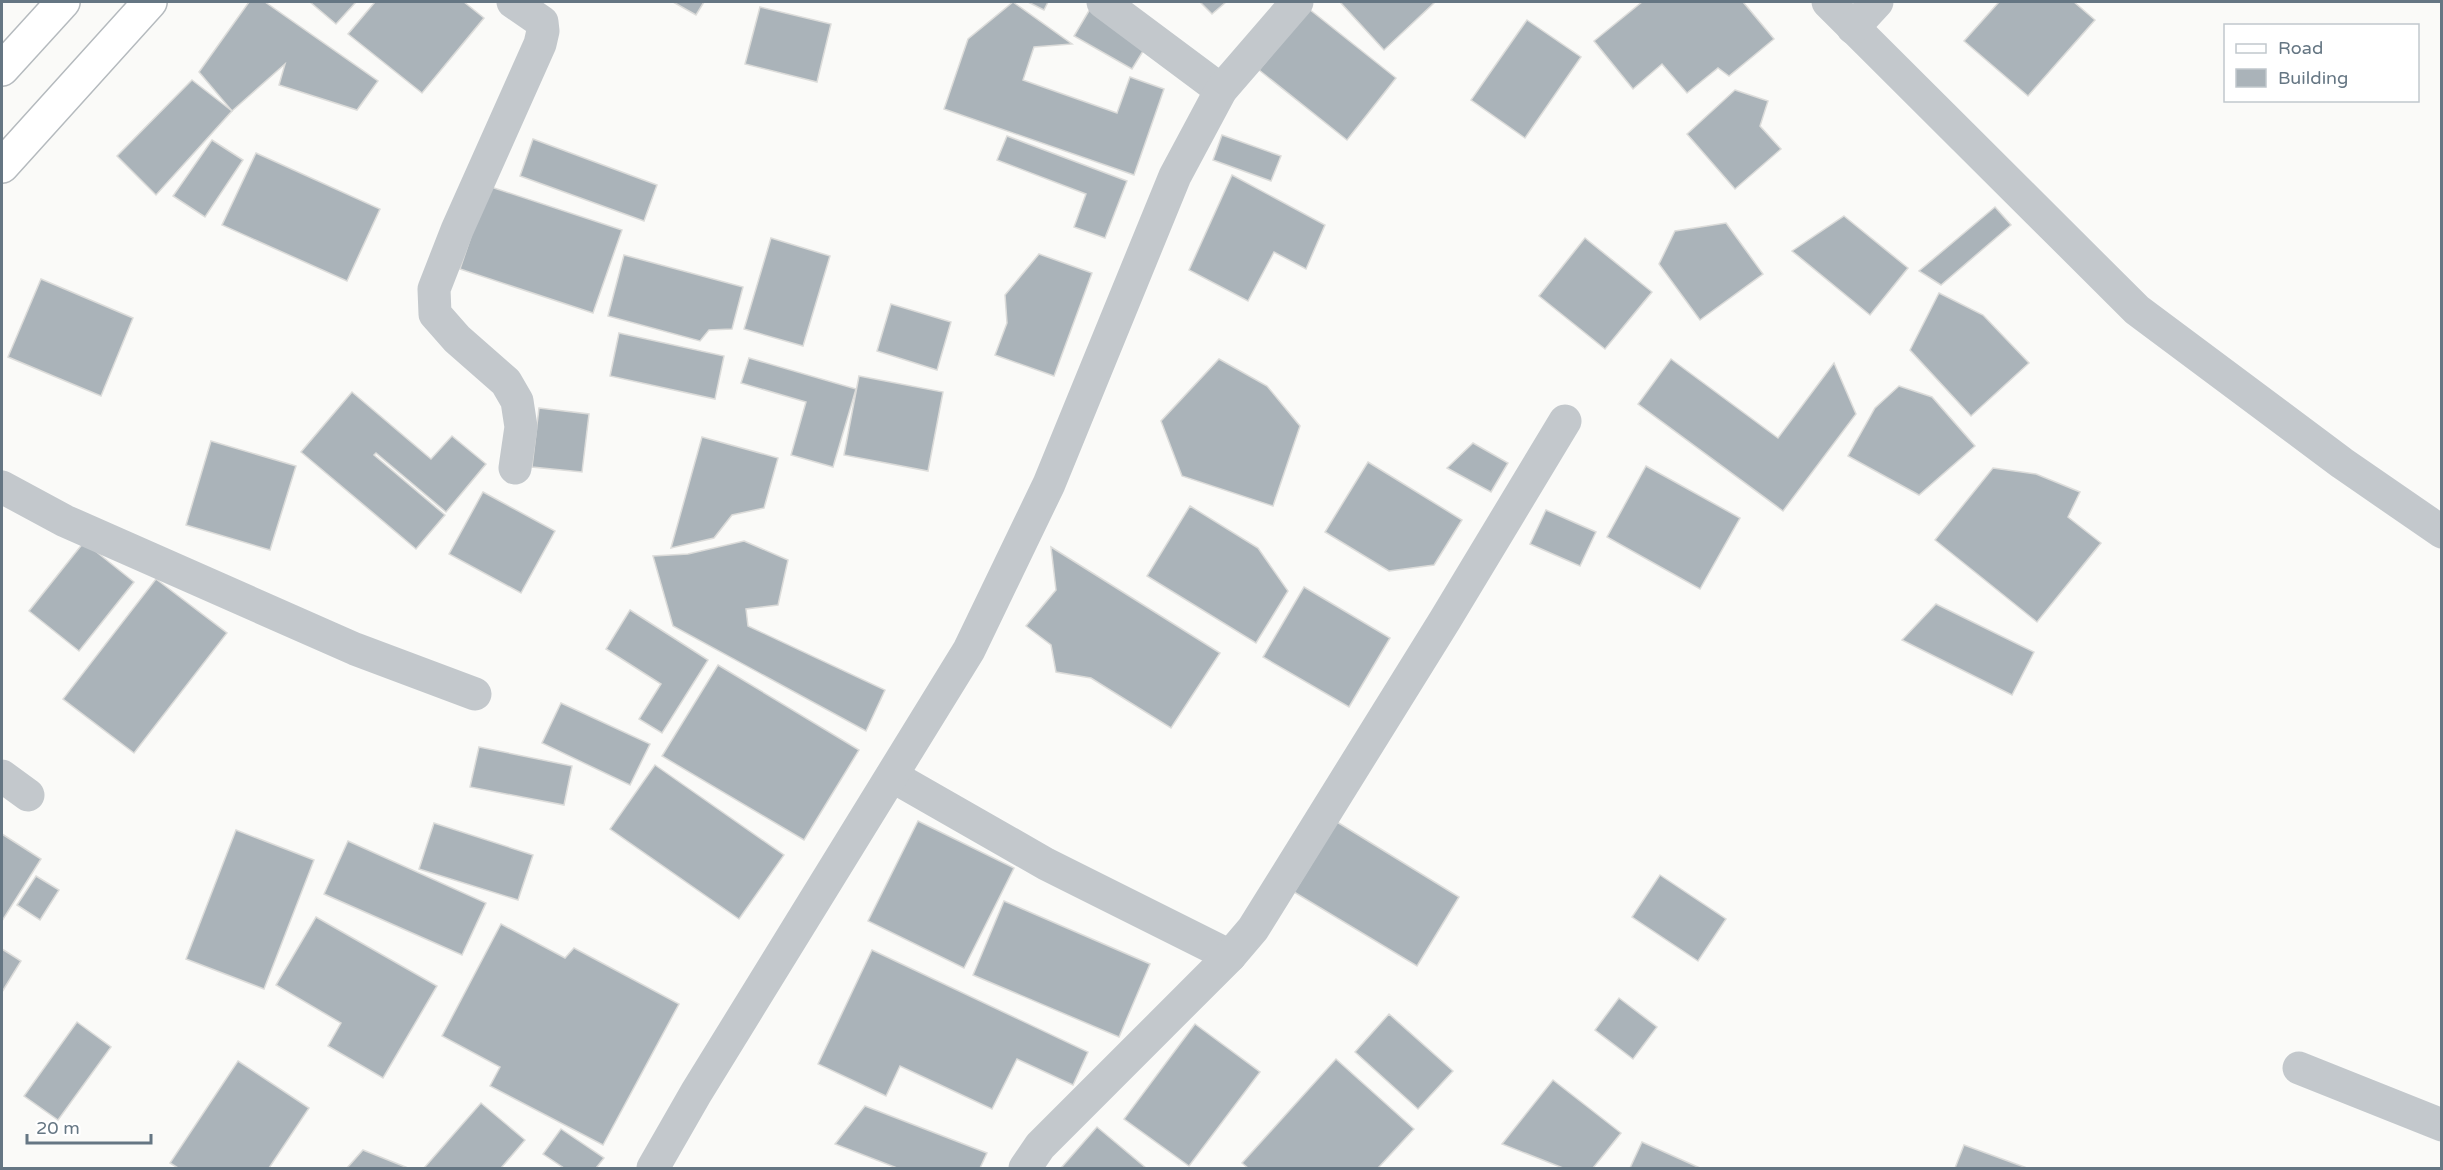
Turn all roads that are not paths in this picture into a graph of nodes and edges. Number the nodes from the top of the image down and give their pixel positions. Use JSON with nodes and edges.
{"nodes":[{"id":1,"x":63,"y":2,"type":"edge"},
{"id":2,"x":150,"y":2,"type":"edge"},
{"id":3,"x":513,"y":2,"type":"edge"},
{"id":4,"x":1103,"y":2,"type":"edge"},
{"id":5,"x":1297,"y":2,"type":"edge"},
{"id":6,"x":1828,"y":2,"type":"edge"},
{"id":7,"x":1876,"y":2,"type":"edge"},
{"id":8,"x":1853,"y":28,"type":"junction"},
{"id":9,"x":2,"y":69,"type":"edge"},
{"id":10,"x":1221,"y":90,"type":"junction"},
{"id":11,"x":2,"y":166,"type":"edge"},
{"id":12,"x":1565,"y":421,"type":"dead end"},
{"id":13,"x":515,"y":468,"type":"dead end"},
{"id":14,"x":2,"y":488,"type":"edge"},
{"id":15,"x":2442,"y":532,"type":"edge"},
{"id":16,"x":475,"y":694,"type":"dead end"},
{"id":17,"x":2,"y":776,"type":"edge"},
{"id":18,"x":892,"y":776,"type":"junction"},
{"id":19,"x":28,"y":795,"type":"dead end"},
{"id":20,"x":1230,"y":956,"type":"junction"},
{"id":21,"x":2299,"y":1068,"type":"dead end"},
{"id":22,"x":2442,"y":1125,"type":"edge"},
{"id":23,"x":653,"y":1168,"type":"edge"},
{"id":24,"x":1025,"y":1168,"type":"edge"}],
"edges":[{"from":1,"to":9,"type":"main road"},
{"from":2,"to":11,"type":"main road"},
{"from":3,"to":13,"type":"street"},
{"from":4,"to":10,"type":"street"},
{"from":5,"to":10,"type":"street"},
{"from":6,"to":8,"type":"street"},
{"from":7,"to":8,"type":"street"},
{"from":8,"to":15,"type":"street"},
{"from":10,"to":18,"type":"street"},
{"from":12,"to":20,"type":"street"},
{"from":14,"to":16,"type":"street"},
{"from":17,"to":19,"type":"street"},
{"from":18,"to":20,"type":"street"},
{"from":18,"to":23,"type":"street"},
{"from":20,"to":24,"type":"street"},
{"from":21,"to":22,"type":"street"}]}
